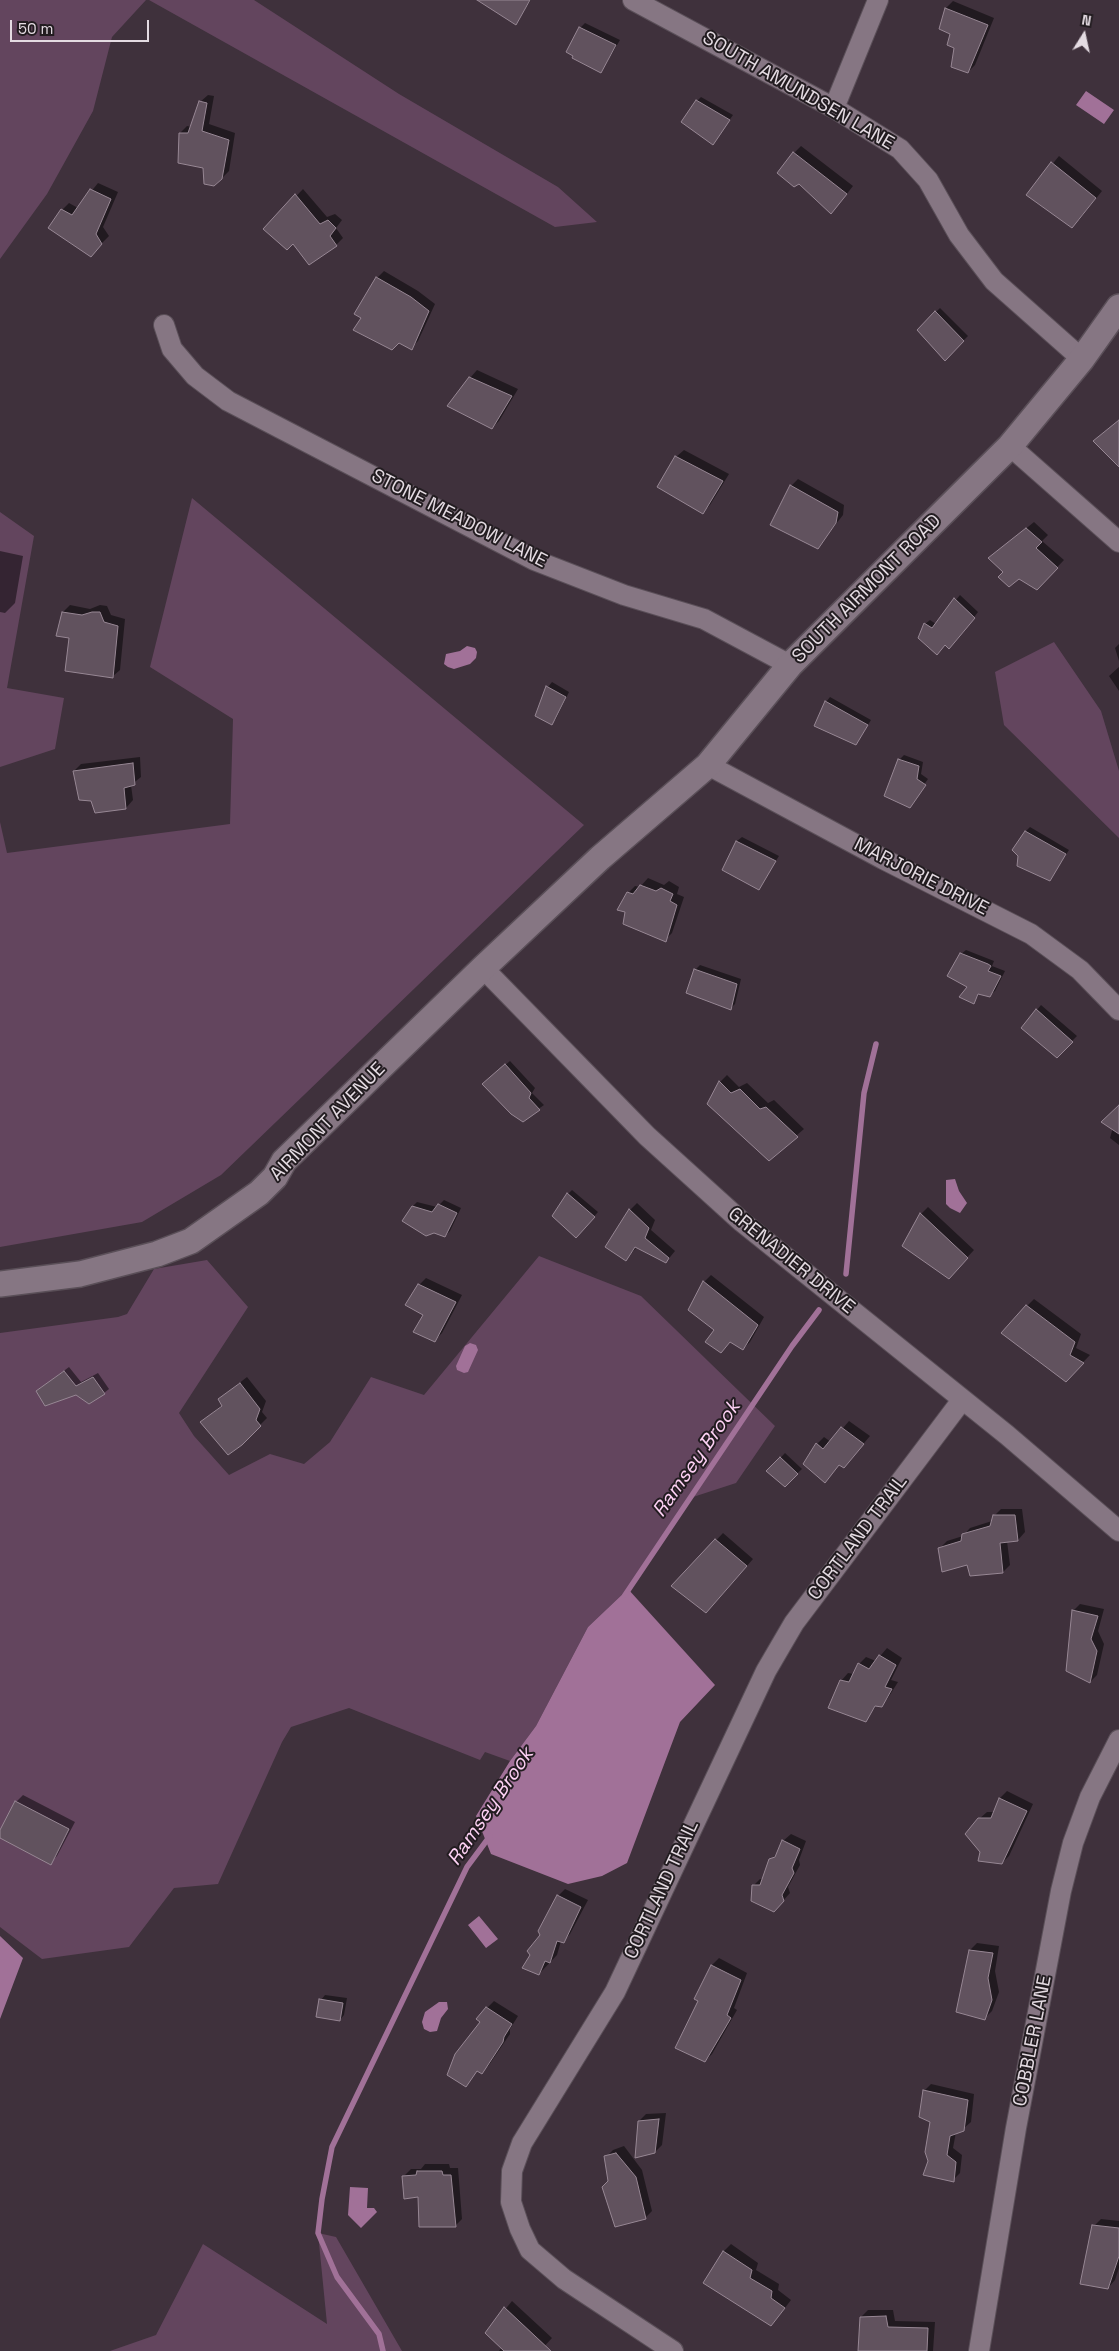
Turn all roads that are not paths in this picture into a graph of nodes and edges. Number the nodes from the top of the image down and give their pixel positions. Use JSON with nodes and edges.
{"nodes":[{"id":1,"x":633,"y":0,"type":"edge"},
{"id":2,"x":878,"y":0,"type":"edge"},
{"id":3,"x":834,"y":108,"type":"junction"},
{"id":4,"x":1119,"y":306,"type":"edge"},
{"id":5,"x":164,"y":324,"type":"dead end"},
{"id":6,"x":1082,"y":359,"type":"junction"},
{"id":7,"x":1010,"y":446,"type":"junction"},
{"id":8,"x":1119,"y":542,"type":"edge"},
{"id":9,"x":790,"y":665,"type":"junction"},
{"id":10,"x":708,"y":765,"type":"junction"},
{"id":11,"x":600,"y":858,"type":"joint"},
{"id":12,"x":483,"y":968,"type":"junction"},
{"id":13,"x":1119,"y":1010,"type":"edge"},
{"id":14,"x":0,"y":1284,"type":"edge"},
{"id":15,"x":962,"y":1400,"type":"junction"},
{"id":16,"x":1119,"y":1531,"type":"edge"},
{"id":17,"x":1119,"y":1740,"type":"edge"},
{"id":18,"x":673,"y":2351,"type":"edge"},
{"id":19,"x":979,"y":2351,"type":"edge"}],
"edges":[{"from":1,"to":3,"type":"street","name":"SOUTH AMUNDSEN LANE"},
{"from":2,"to":3,"type":"street"},
{"from":3,"to":6,"type":"street","name":"SOUTH AMUNDSEN LANE"},
{"from":4,"to":6,"type":"street","name":"SOUTH AIRMONT ROAD"},
{"from":5,"to":9,"type":"street","name":"STONE MEADOW LANE"},
{"from":6,"to":7,"type":"street","name":"SOUTH AIRMONT ROAD"},
{"from":7,"to":8,"type":"street"},
{"from":7,"to":9,"type":"street","name":"SOUTH AIRMONT ROAD"},
{"from":9,"to":10,"type":"street","name":"SOUTH AIRMONT ROAD"},
{"from":10,"to":11,"type":"street","name":"SOUTH AIRMONT ROAD"},
{"from":10,"to":13,"type":"street","name":"MARJORIE DRIVE"},
{"from":11,"to":12,"type":"street","name":"AIRMONT AVENUE"},
{"from":12,"to":14,"type":"street","name":"AIRMONT AVENUE"},
{"from":12,"to":15,"type":"street","name":"GRENADIER DRIVE"},
{"from":15,"to":16,"type":"street","name":"GRENADIER DRIVE"},
{"from":15,"to":18,"type":"street","name":"CORTLAND TRAIL"},
{"from":17,"to":19,"type":"street","name":"COBBLER LANE"}]}
